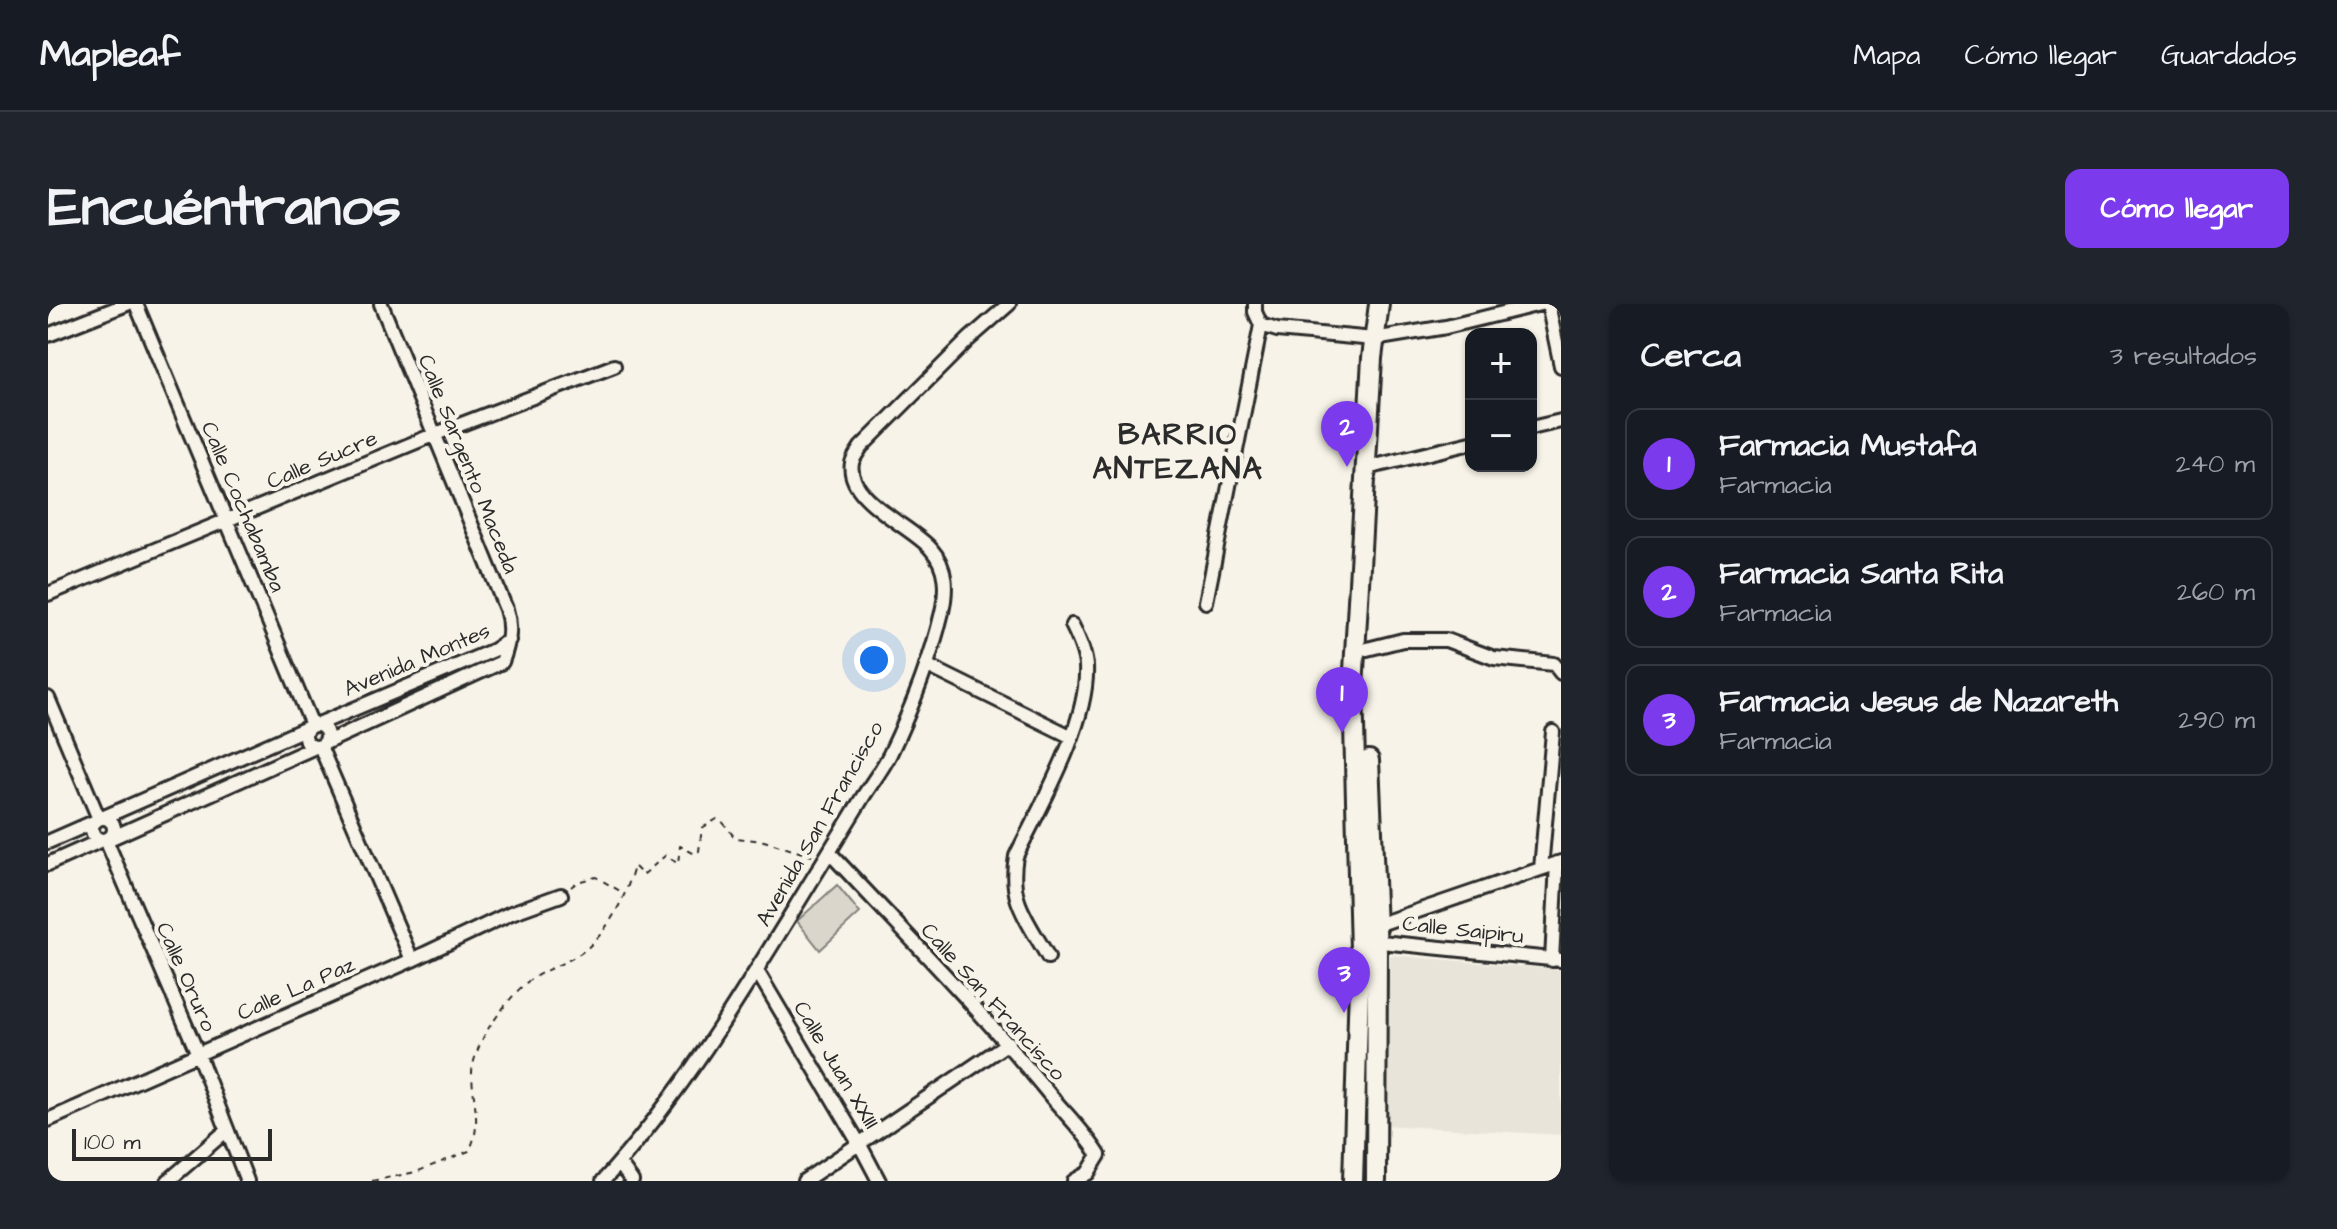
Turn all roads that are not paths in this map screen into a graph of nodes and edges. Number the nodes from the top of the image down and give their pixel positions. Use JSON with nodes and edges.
{"nodes":[{"id":1,"x":127,"y":304,"type":"edge"},
{"id":2,"x":136,"y":304,"type":"edge"},
{"id":3,"x":381,"y":304,"type":"edge"},
{"id":4,"x":1009,"y":304,"type":"edge"},
{"id":5,"x":1255,"y":304,"type":"edge"},
{"id":6,"x":1379,"y":304,"type":"edge"},
{"id":7,"x":1388,"y":304,"type":"edge"},
{"id":8,"x":1540,"y":304,"type":"edge"},
{"id":9,"x":1548,"y":304,"type":"edge"},
{"id":10,"x":1261,"y":325,"type":"junction"},
{"id":11,"x":48,"y":335,"type":"edge"},
{"id":12,"x":1383,"y":338,"type":"junction"},
{"id":13,"x":614,"y":366,"type":"dead end"},
{"id":14,"x":1561,"y":366,"type":"edge"},
{"id":15,"x":1561,"y":421,"type":"edge"},
{"id":16,"x":1537,"y":427,"type":"edge"},
{"id":17,"x":433,"y":435,"type":"junction"},
{"id":18,"x":1465,"y":444,"type":"edge"},
{"id":19,"x":1375,"y":466,"type":"junction"},
{"id":20,"x":227,"y":521,"type":"junction"},
{"id":21,"x":48,"y":594,"type":"edge"},
{"id":22,"x":1206,"y":602,"type":"dead end"},
{"id":23,"x":1072,"y":625,"type":"dead end"},
{"id":24,"x":509,"y":640,"type":"junction"},
{"id":25,"x":1367,"y":649,"type":"junction"},
{"id":26,"x":926,"y":665,"type":"junction"},
{"id":27,"x":1561,"y":673,"type":"edge"},
{"id":28,"x":48,"y":698,"type":"edge"},
{"id":29,"x":312,"y":726,"type":"junction"},
{"id":30,"x":1553,"y":732,"type":"dead end"},
{"id":31,"x":1072,"y":737,"type":"junction"},
{"id":32,"x":320,"y":745,"type":"junction"},
{"id":33,"x":99,"y":819,"type":"junction"},
{"id":34,"x":105,"y":840,"type":"junction"},
{"id":35,"x":48,"y":842,"type":"edge"},
{"id":36,"x":827,"y":856,"type":"junction"},
{"id":37,"x":1559,"y":863,"type":"edge"},
{"id":38,"x":48,"y":864,"type":"edge"},
{"id":39,"x":1541,"y":869,"type":"junction"},
{"id":40,"x":561,"y":895,"type":"road end"},
{"id":41,"x":1368,"y":934,"type":"junction"},
{"id":42,"x":1048,"y":957,"type":"dead end"},
{"id":43,"x":412,"y":960,"type":"junction"},
{"id":44,"x":1557,"y":960,"type":"edge"},
{"id":45,"x":757,"y":971,"type":"junction"},
{"id":46,"x":1008,"y":1043,"type":"junction"},
{"id":47,"x":198,"y":1054,"type":"junction"},
{"id":48,"x":48,"y":1120,"type":"edge"},
{"id":49,"x":226,"y":1131,"type":"junction"},
{"id":50,"x":860,"y":1145,"type":"junction"},
{"id":51,"x":619,"y":1163,"type":"junction"},
{"id":52,"x":168,"y":1181,"type":"edge"},
{"id":53,"x":247,"y":1181,"type":"edge"},
{"id":54,"x":603,"y":1181,"type":"edge"},
{"id":55,"x":632,"y":1181,"type":"edge"},
{"id":56,"x":804,"y":1181,"type":"edge"},
{"id":57,"x":879,"y":1181,"type":"edge"},
{"id":58,"x":1074,"y":1181,"type":"edge"},
{"id":59,"x":1353,"y":1181,"type":"edge"},
{"id":60,"x":1376,"y":1181,"type":"edge"}],
"edges":[{"from":1,"to":11,"type":"street"},
{"from":2,"to":20,"type":"street","name":"Calle Cochabamba"},
{"from":3,"to":17,"type":"street","name":"Calle Sargento Maceda"},
{"from":4,"to":26,"type":"street","name":"Avenida San Francisco"},
{"from":5,"to":10,"type":"street"},
{"from":6,"to":12,"type":"main road"},
{"from":7,"to":12,"type":"main road"},
{"from":8,"to":12,"type":"street"},
{"from":9,"to":14,"type":"street"},
{"from":10,"to":12,"type":"street"},
{"from":10,"to":22,"type":"street"},
{"from":12,"to":19,"type":"main road"},
{"from":12,"to":41,"type":"main road"},
{"from":13,"to":17,"type":"street","name":"Calle Sucre"},
{"from":15,"to":16,"type":"street"},
{"from":17,"to":20,"type":"street","name":"Calle Sucre"},
{"from":17,"to":24,"type":"street","name":"Calle Sargento Maceda"},
{"from":18,"to":19,"type":"street"},
{"from":19,"to":25,"type":"main road"},
{"from":20,"to":21,"type":"street","name":"Calle Sucre"},
{"from":20,"to":29,"type":"street","name":"Calle Cochabamba"},
{"from":23,"to":31,"type":"street"},
{"from":24,"to":29,"type":"street","name":"Avenida Montes"},
{"from":24,"to":32,"type":"street","name":"Avenida Montes"},
{"from":25,"to":27,"type":"street"},
{"from":25,"to":41,"type":"main road"},
{"from":26,"to":31,"type":"street"},
{"from":26,"to":36,"type":"street","name":"Avenida San Francisco"},
{"from":28,"to":33,"type":"street"},
{"from":29,"to":32,"type":"street"},
{"from":29,"to":32,"type":"street"},
{"from":29,"to":33,"type":"street","name":"Avenida Montes"},
{"from":30,"to":39,"type":"street"},
{"from":31,"to":42,"type":"street"},
{"from":32,"to":34,"type":"street","name":"Avenida Montes"},
{"from":32,"to":43,"type":"street"},
{"from":33,"to":34,"type":"street","name":"Calle Oruro"},
{"from":33,"to":35,"type":"street","name":"Avenida Montes"},
{"from":34,"to":38,"type":"street","name":"Avenida Montes"},
{"from":34,"to":47,"type":"street","name":"Calle Oruro"},
{"from":36,"to":45,"type":"street","name":"Avenida San Francisco"},
{"from":36,"to":46,"type":"street","name":"Calle San Francisco"},
{"from":37,"to":39,"type":"street"},
{"from":37,"to":44,"type":"street"},
{"from":39,"to":41,"type":"street"},
{"from":40,"to":43,"type":"street","name":"Calle La Paz"},
{"from":41,"to":44,"type":"street","name":"Calle Saipiru"},
{"from":41,"to":59,"type":"main road"},
{"from":41,"to":60,"type":"main road"},
{"from":43,"to":47,"type":"street","name":"Calle La Paz"},
{"from":45,"to":50,"type":"street","name":"Calle Juan XXIII"},
{"from":45,"to":51,"type":"street","name":"Avenida San Francisco"},
{"from":46,"to":50,"type":"street"},
{"from":46,"to":58,"type":"street","name":"Calle San Francisco"},
{"from":47,"to":48,"type":"street","name":"Calle La Paz"},
{"from":47,"to":49,"type":"street","name":"Calle Oruro"},
{"from":49,"to":52,"type":"street"},
{"from":49,"to":53,"type":"street","name":"Calle Oruro"},
{"from":50,"to":56,"type":"street"},
{"from":50,"to":57,"type":"street","name":"Calle Juan XXIII"},
{"from":51,"to":54,"type":"street","name":"Avenida San Francisco"},
{"from":51,"to":55,"type":"street"}]}
